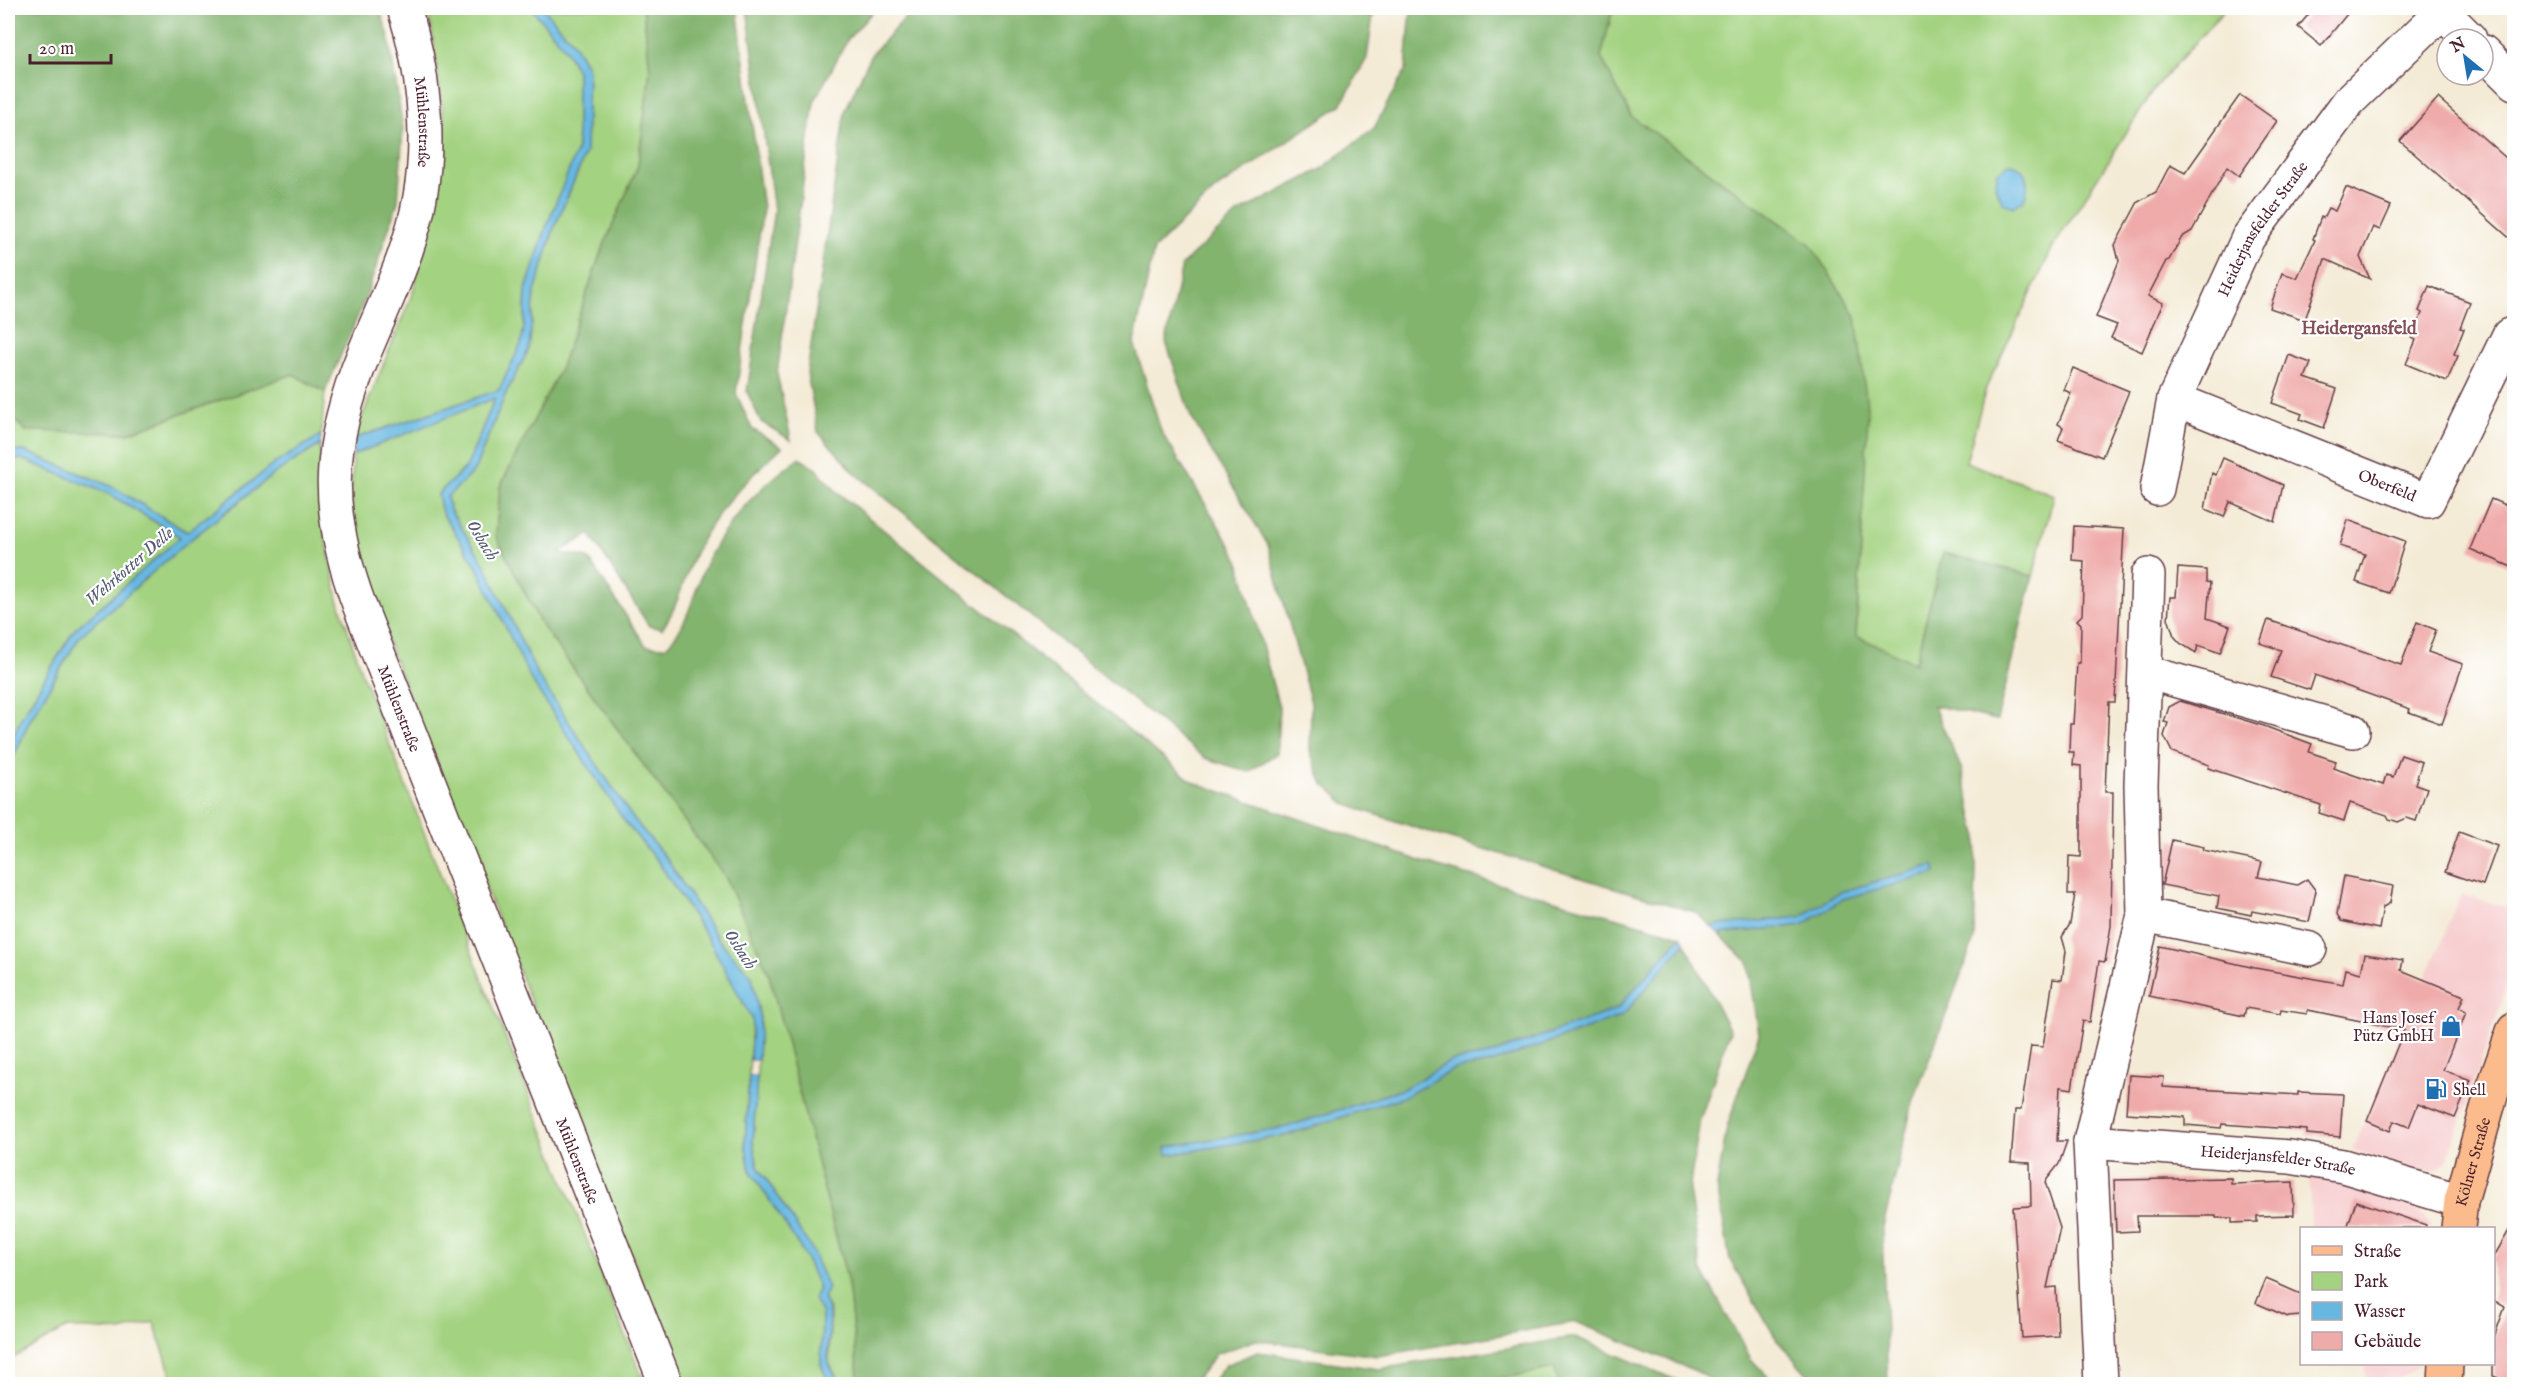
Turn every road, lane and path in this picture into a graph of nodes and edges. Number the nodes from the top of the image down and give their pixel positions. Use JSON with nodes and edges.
{"nodes":[{"id":1,"x":404,"y":8,"type":"edge"},
{"id":2,"x":2444,"y":9,"type":"edge"},
{"id":3,"x":2460,"y":27,"type":"edge"},
{"id":4,"x":2495,"y":64,"type":"edge"},
{"id":5,"x":2514,"y":83,"type":"edge"},
{"id":6,"x":2509,"y":335,"type":"dead end"},
{"id":7,"x":2174,"y":399,"type":"junction"},
{"id":8,"x":2157,"y":489,"type":"dead end"},
{"id":9,"x":2148,"y":575,"type":"dead end"},
{"id":10,"x":2146,"y":672,"type":"junction"},
{"id":11,"x":2353,"y":731,"type":"dead end"},
{"id":12,"x":2144,"y":915,"type":"junction"},
{"id":13,"x":2310,"y":950,"type":"dead end"},
{"id":14,"x":2514,"y":1029,"type":"edge"},
{"id":15,"x":2090,"y":1142,"type":"junction"},
{"id":16,"x":2459,"y":1215,"type":"edge"},
{"id":17,"x":2446,"y":1365,"type":"edge"},
{"id":18,"x":666,"y":1384,"type":"edge"},
{"id":19,"x":2101,"y":1384,"type":"edge"},
{"id":20,"x":2445,"y":1384,"type":"edge"}],
"edges":[{"from":1,"to":18,"type":"street","name":"Mühlenstraße"},
{"from":2,"to":3,"type":"street","name":"Heiderjansfelder Straße"},
{"from":2,"to":7,"type":"street","name":"Heiderjansfelder Straße"},
{"from":4,"to":5,"type":"street"},
{"from":6,"to":7,"type":"street","name":"Oberfeld"},
{"from":7,"to":8,"type":"street","name":"Heiderjansfelder Straße"},
{"from":9,"to":10,"type":"street"},
{"from":10,"to":11,"type":"street"},
{"from":10,"to":12,"type":"street"},
{"from":12,"to":13,"type":"street"},
{"from":12,"to":15,"type":"street"},
{"from":14,"to":16,"type":"main road","name":"Kölner Straße"},
{"from":15,"to":16,"type":"street","name":"Heiderjansfelder Straße"},
{"from":15,"to":19,"type":"street"},
{"from":17,"to":20,"type":"main road"}]}
